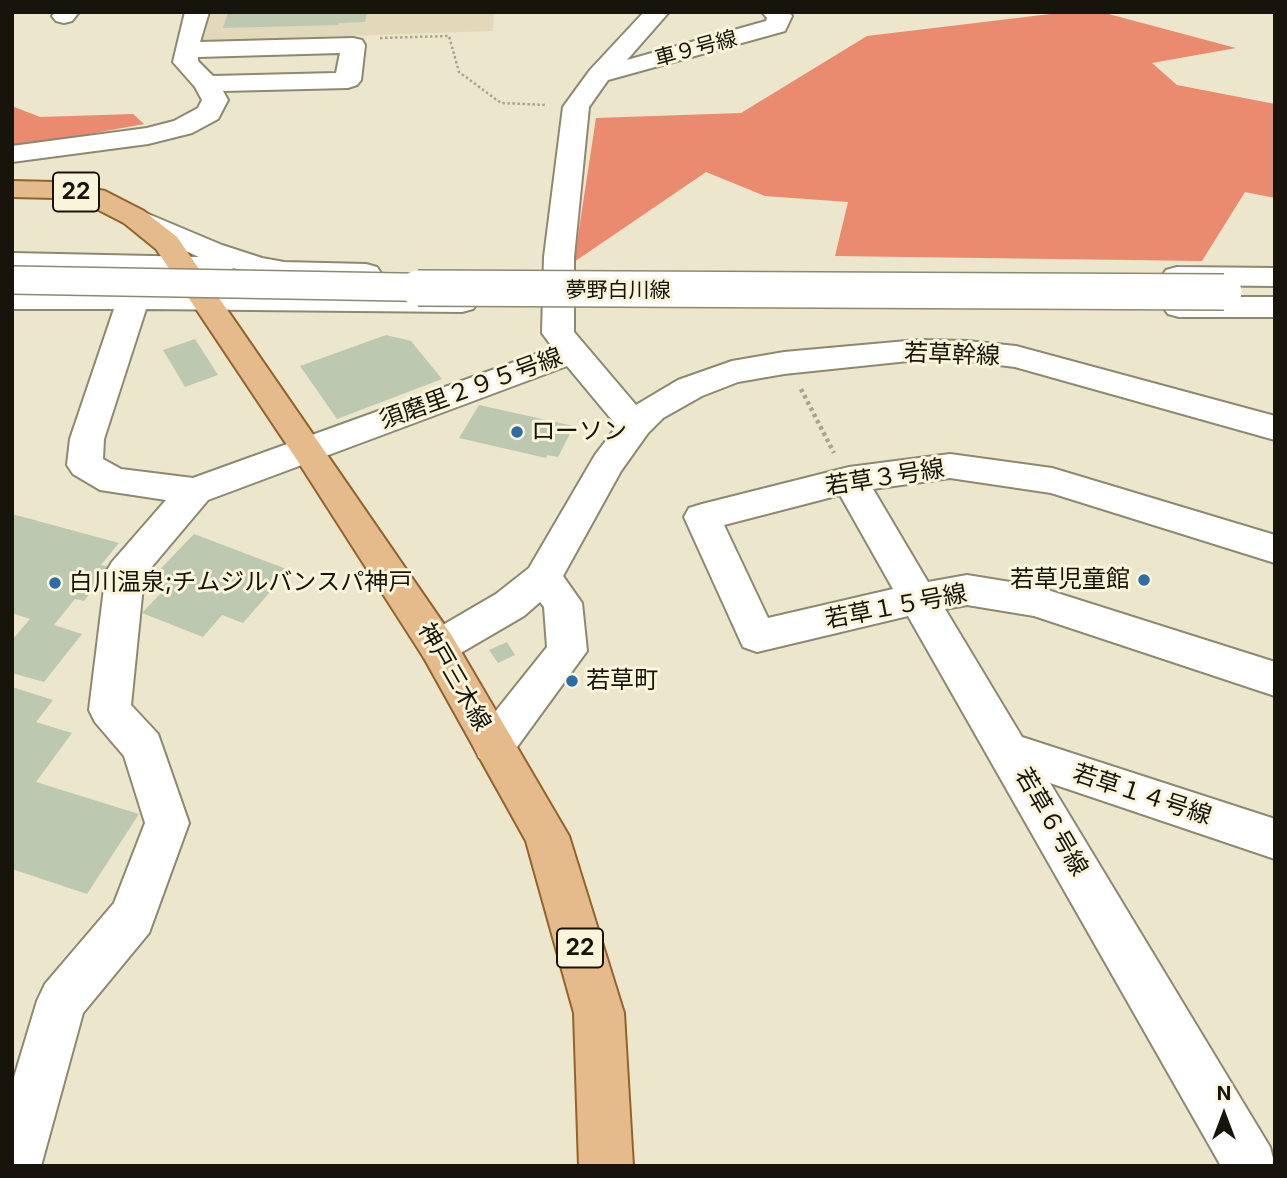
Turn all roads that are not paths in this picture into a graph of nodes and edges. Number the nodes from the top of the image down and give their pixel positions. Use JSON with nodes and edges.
{"nodes":[{"id":1,"x":197,"y":12,"type":"edge"},
{"id":2,"x":657,"y":12,"type":"edge"},
{"id":3,"x":774,"y":12,"type":"edge"},
{"id":4,"x":186,"y":50,"type":"junction"},
{"id":5,"x":599,"y":75,"type":"junction"},
{"id":6,"x":206,"y":85,"type":"junction"},
{"id":7,"x":12,"y":154,"type":"edge"},
{"id":8,"x":12,"y":189,"type":"edge"},
{"id":9,"x":134,"y":217,"type":"junction"},
{"id":10,"x":12,"y":262,"type":"edge"},
{"id":11,"x":256,"y":266,"type":"junction"},
{"id":12,"x":182,"y":267,"type":"junction"},
{"id":13,"x":1275,"y":277,"type":"edge"},
{"id":14,"x":12,"y":280,"type":"edge"},
{"id":15,"x":471,"y":288,"type":"junction"},
{"id":16,"x":1275,"y":288,"type":"edge"},
{"id":17,"x":1224,"y":292,"type":"junction"},
{"id":18,"x":1275,"y":294,"type":"edge"},
{"id":19,"x":12,"y":299,"type":"edge"},
{"id":20,"x":133,"y":300,"type":"junction"},
{"id":21,"x":208,"y":301,"type":"junction"},
{"id":22,"x":1275,"y":307,"type":"edge"},
{"id":23,"x":574,"y":352,"type":"junction"},
{"id":24,"x":636,"y":425,"type":"junction"},
{"id":25,"x":1275,"y":428,"type":"edge"},
{"id":26,"x":309,"y":451,"type":"junction"},
{"id":27,"x":849,"y":480,"type":"junction"},
{"id":28,"x":195,"y":491,"type":"junction"},
{"id":29,"x":1275,"y":549,"type":"edge"},
{"id":30,"x":543,"y":578,"type":"junction"},
{"id":31,"x":919,"y":598,"type":"junction"},
{"id":32,"x":757,"y":636,"type":"joint"},
{"id":33,"x":438,"y":647,"type":"junction"},
{"id":34,"x":1275,"y":679,"type":"edge"},
{"id":35,"x":494,"y":746,"type":"junction"},
{"id":36,"x":1010,"y":751,"type":"junction"},
{"id":37,"x":1275,"y":839,"type":"edge"},
{"id":38,"x":14,"y":1166,"type":"edge"},
{"id":39,"x":606,"y":1166,"type":"edge"},
{"id":40,"x":1251,"y":1166,"type":"edge"}],
"edges":[{"from":1,"to":4,"type":"street"},
{"from":2,"to":5,"type":"street","name":"車９号線"},
{"from":3,"to":5,"type":"street","name":"車９号線"},
{"from":4,"to":6,"type":"street"},
{"from":4,"to":6,"type":"street"},
{"from":5,"to":23,"type":"street","name":"車９号線"},
{"from":6,"to":7,"type":"street"},
{"from":8,"to":9,"type":"main road","name":"神戸三木線","number":"22"},
{"from":9,"to":11,"type":"street"},
{"from":9,"to":12,"type":"main road","name":"神戸三木線","number":"22"},
{"from":10,"to":12,"type":"street"},
{"from":11,"to":12,"type":"street"},
{"from":11,"to":15,"type":"street"},
{"from":12,"to":21,"type":"main road","name":"神戸三木線","number":"22"},
{"from":13,"to":15,"type":"street"},
{"from":14,"to":17,"type":"street","name":"夢野白川線","bridge":true},
{"from":15,"to":21,"type":"street"},
{"from":15,"to":22,"type":"street"},
{"from":16,"to":17,"type":"street","name":"夢野白川線"},
{"from":17,"to":18,"type":"street","name":"夢野白川線"},
{"from":19,"to":20,"type":"street"},
{"from":20,"to":21,"type":"street"},
{"from":20,"to":28,"type":"street"},
{"from":21,"to":26,"type":"main road","name":"神戸三木線","number":"22"},
{"from":23,"to":24,"type":"street","name":"須磨里２９５号線"},
{"from":23,"to":26,"type":"street","name":"須磨里２９５号線"},
{"from":24,"to":25,"type":"street","name":"若草幹線"},
{"from":24,"to":30,"type":"street"},
{"from":26,"to":28,"type":"street","name":"須磨里２９５号線"},
{"from":26,"to":33,"type":"main road","name":"神戸三木線","number":"22"},
{"from":27,"to":29,"type":"street","name":"若草３号線"},
{"from":27,"to":31,"type":"street","name":"若草６号線"},
{"from":27,"to":32,"type":"street","name":"若草３号線"},
{"from":28,"to":38,"type":"street"},
{"from":30,"to":33,"type":"street"},
{"from":30,"to":35,"type":"street"},
{"from":31,"to":32,"type":"street","name":"若草１５号線"},
{"from":31,"to":34,"type":"street","name":"若草１５号線"},
{"from":31,"to":36,"type":"street","name":"若草６号線"},
{"from":33,"to":35,"type":"main road","name":"神戸三木線","number":"22"},
{"from":35,"to":39,"type":"main road","name":"神戸三木線","number":"22"},
{"from":36,"to":37,"type":"street","name":"若草１４号線"},
{"from":36,"to":40,"type":"street","name":"若草６号線"}]}
